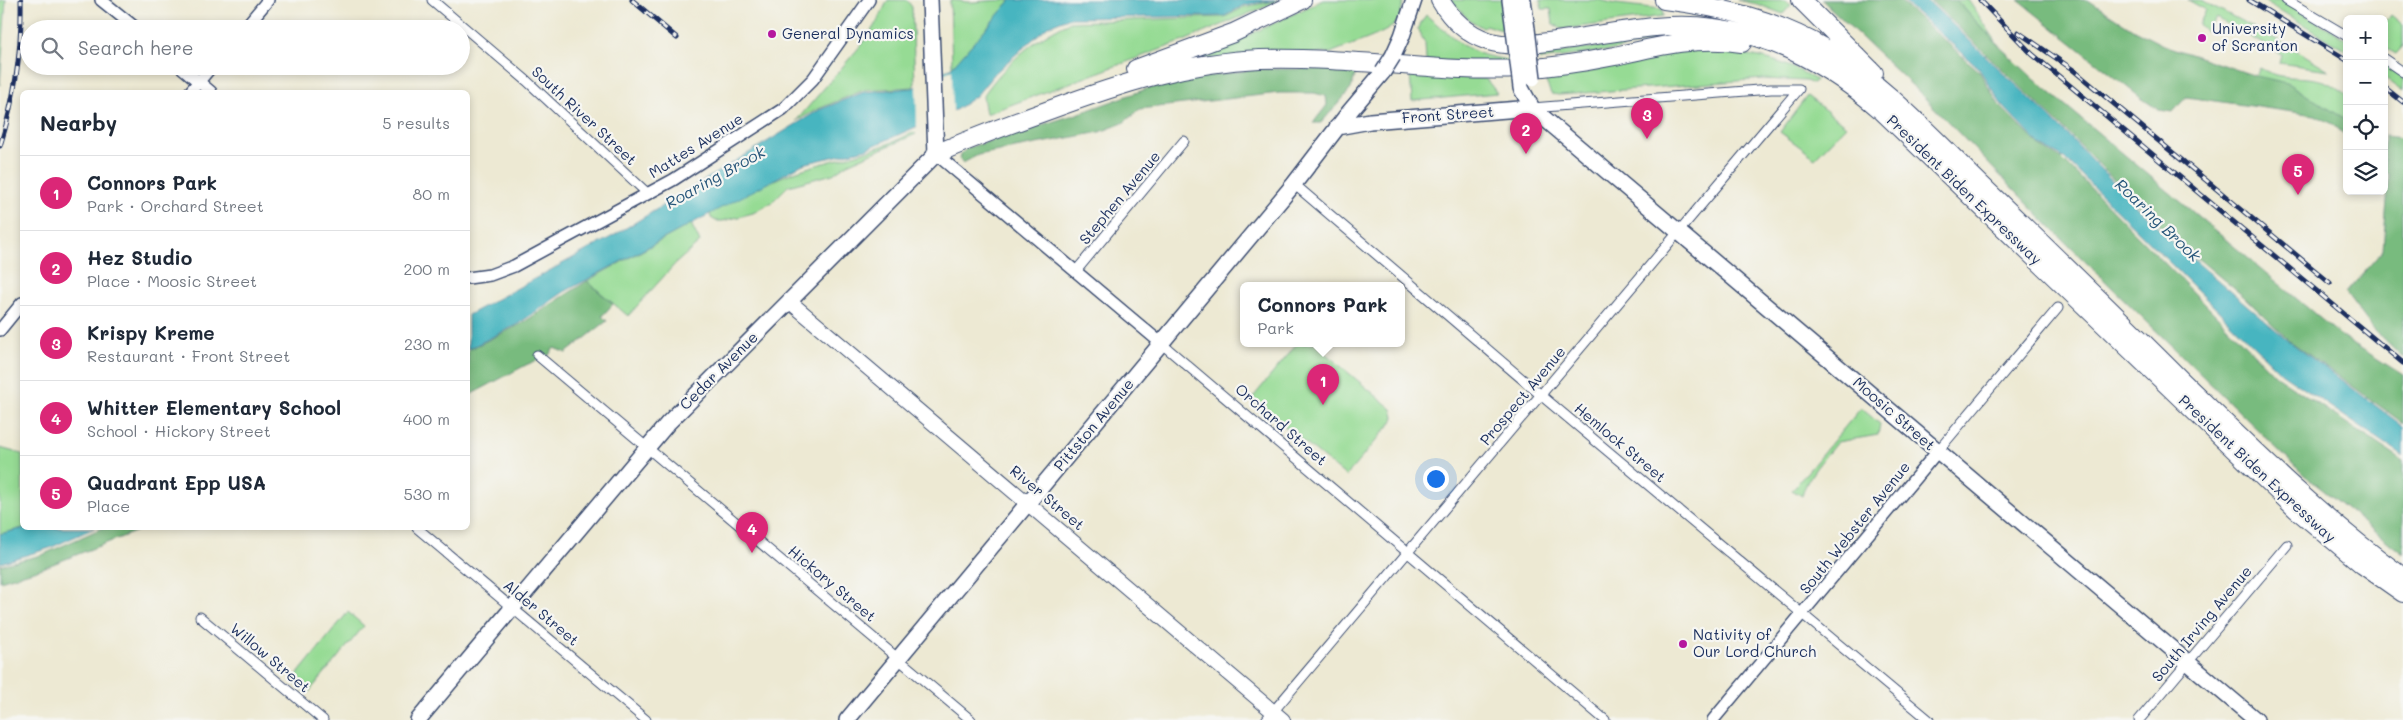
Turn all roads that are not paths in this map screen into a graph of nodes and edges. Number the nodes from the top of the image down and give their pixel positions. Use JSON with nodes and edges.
{"nodes":[{"id":1,"x":101,"y":0,"type":"edge"},
{"id":2,"x":268,"y":0,"type":"edge"},
{"id":3,"x":432,"y":0,"type":"edge"},
{"id":4,"x":869,"y":0,"type":"edge"},
{"id":5,"x":930,"y":0,"type":"edge"},
{"id":6,"x":1302,"y":0,"type":"edge"},
{"id":7,"x":1414,"y":0,"type":"edge"},
{"id":8,"x":1440,"y":0,"type":"edge"},
{"id":9,"x":1510,"y":0,"type":"edge"},
{"id":10,"x":1524,"y":0,"type":"edge"},
{"id":11,"x":1664,"y":0,"type":"edge"},
{"id":12,"x":1802,"y":0,"type":"edge"},
{"id":13,"x":2286,"y":0,"type":"edge"},
{"id":14,"x":126,"y":20,"type":"edge"},
{"id":15,"x":251,"y":20,"type":"edge"},
{"id":16,"x":456,"y":20,"type":"edge"},
{"id":17,"x":1520,"y":29,"type":"junction"},
{"id":18,"x":470,"y":32,"type":"edge"},
{"id":19,"x":2343,"y":34,"type":"edge"},
{"id":20,"x":2385,"y":60,"type":"edge"},
{"id":21,"x":1815,"y":62,"type":"junction"},
{"id":22,"x":2403,"y":72,"type":"edge"},
{"id":23,"x":190,"y":75,"type":"edge"},
{"id":24,"x":204,"y":75,"type":"edge"},
{"id":25,"x":198,"y":82,"type":"junction"},
{"id":26,"x":1799,"y":89,"type":"joint"},
{"id":27,"x":192,"y":90,"type":"edge"},
{"id":28,"x":208,"y":90,"type":"edge"},
{"id":29,"x":1532,"y":108,"type":"junction"},
{"id":30,"x":1920,"y":126,"type":"junction"},
{"id":31,"x":1337,"y":127,"type":"junction"},
{"id":32,"x":1184,"y":141,"type":"dead end"},
{"id":33,"x":936,"y":154,"type":"junction"},
{"id":34,"x":1294,"y":184,"type":"junction"},
{"id":35,"x":647,"y":193,"type":"junction"},
{"id":36,"x":1679,"y":232,"type":"junction"},
{"id":37,"x":1076,"y":272,"type":"junction"},
{"id":38,"x":470,"y":278,"type":"edge"},
{"id":39,"x":789,"y":301,"type":"junction"},
{"id":40,"x":20,"y":305,"type":"edge"},
{"id":41,"x":2058,"y":308,"type":"dead end"},
{"id":42,"x":0,"y":330,"type":"edge"},
{"id":43,"x":1162,"y":344,"type":"junction"},
{"id":44,"x":537,"y":354,"type":"dead end"},
{"id":45,"x":1542,"y":396,"type":"junction"},
{"id":46,"x":647,"y":447,"type":"junction"},
{"id":47,"x":1937,"y":452,"type":"junction"},
{"id":48,"x":1028,"y":503,"type":"junction"},
{"id":49,"x":420,"y":530,"type":"edge"},
{"id":50,"x":2287,"y":546,"type":"dead end"},
{"id":51,"x":1407,"y":553,"type":"junction"},
{"id":52,"x":2403,"y":577,"type":"edge"},
{"id":53,"x":2403,"y":593,"type":"edge"},
{"id":54,"x":512,"y":607,"type":"junction"},
{"id":55,"x":1804,"y":613,"type":"junction"},
{"id":56,"x":200,"y":617,"type":"dead end"},
{"id":57,"x":898,"y":659,"type":"junction"},
{"id":58,"x":2187,"y":662,"type":"junction"},
{"id":59,"x":1274,"y":717,"type":"edge"},
{"id":60,"x":322,"y":720,"type":"edge"},
{"id":61,"x":418,"y":720,"type":"edge"},
{"id":62,"x":646,"y":720,"type":"edge"},
{"id":63,"x":847,"y":720,"type":"edge"},
{"id":64,"x":971,"y":720,"type":"edge"},
{"id":65,"x":1605,"y":720,"type":"edge"},
{"id":66,"x":1713,"y":720,"type":"edge"},
{"id":67,"x":1929,"y":720,"type":"edge"},
{"id":68,"x":2139,"y":720,"type":"edge"},
{"id":69,"x":2256,"y":720,"type":"edge"}],
"edges":[{"from":1,"to":14,"type":"street"},
{"from":2,"to":15,"type":"street"},
{"from":3,"to":16,"type":"street","name":"South River Street"},
{"from":4,"to":35,"type":"street","name":"Mattes Avenue"},
{"from":5,"to":33,"type":"main road"},
{"from":6,"to":33,"type":"highway"},
{"from":7,"to":31,"type":"main road","name":"Pittston Avenue","bridge":true},
{"from":8,"to":21,"type":"highway","name":"President Biden Expressway"},
{"from":9,"to":17,"type":"main road"},
{"from":10,"to":17,"type":"main road"},
{"from":11,"to":30,"type":"highway","name":"President Biden Expressway"},
{"from":12,"to":30,"type":"highway"},
{"from":13,"to":19,"type":"street"},
{"from":17,"to":29,"type":"main road","bridge":true},
{"from":18,"to":35,"type":"street","name":"South River Street"},
{"from":20,"to":22,"type":"street"},
{"from":21,"to":33,"type":"highway"},
{"from":21,"to":53,"type":"highway","name":"President Biden Expressway"},
{"from":23,"to":25,"type":"street"},
{"from":24,"to":25,"type":"street"},
{"from":25,"to":27,"type":"street"},
{"from":25,"to":28,"type":"street"},
{"from":26,"to":29,"type":"street","name":"Front Street"},
{"from":26,"to":36,"type":"street","name":"Prospect Avenue"},
{"from":29,"to":31,"type":"main road","name":"Front Street"},
{"from":29,"to":36,"type":"main road","name":"Moosic Street"},
{"from":30,"to":52,"type":"highway","name":"President Biden Expressway"},
{"from":31,"to":34,"type":"main road","name":"Pittston Avenue"},
{"from":32,"to":37,"type":"street","name":"Stephen Avenue"},
{"from":33,"to":37,"type":"street","name":"Orchard Street"},
{"from":33,"to":39,"type":"main road","name":"Cedar Avenue"},
{"from":34,"to":43,"type":"main road","name":"Pittston Avenue"},
{"from":34,"to":45,"type":"street","name":"Hemlock Street"},
{"from":35,"to":38,"type":"street","name":"Mattes Avenue"},
{"from":36,"to":45,"type":"street","name":"Prospect Avenue"},
{"from":36,"to":47,"type":"main road","name":"Moosic Street"},
{"from":37,"to":43,"type":"street","name":"Orchard Street"},
{"from":39,"to":46,"type":"main road","name":"Cedar Avenue"},
{"from":39,"to":48,"type":"main road","name":"River Street"},
{"from":40,"to":42,"type":"street"},
{"from":41,"to":47,"type":"street","name":"South Webster Avenue"},
{"from":43,"to":48,"type":"main road","name":"Pittston Avenue"},
{"from":43,"to":51,"type":"street","name":"Orchard Street"},
{"from":44,"to":46,"type":"street","name":"Hickory Street"},
{"from":45,"to":51,"type":"street","name":"Prospect Avenue"},
{"from":45,"to":55,"type":"street","name":"Hemlock Street"},
{"from":46,"to":54,"type":"main road","name":"Cedar Avenue"},
{"from":46,"to":57,"type":"street","name":"Hickory Street"},
{"from":47,"to":55,"type":"street","name":"South Webster Avenue"},
{"from":47,"to":58,"type":"main road","name":"Moosic Street"},
{"from":48,"to":57,"type":"main road","name":"Pittston Avenue"},
{"from":48,"to":59,"type":"main road","name":"River Street"},
{"from":49,"to":54,"type":"street","name":"Alder Street"},
{"from":50,"to":58,"type":"street","name":"South Irving Avenue"},
{"from":51,"to":59,"type":"street","name":"Prospect Avenue"},
{"from":51,"to":65,"type":"street","name":"Orchard Street"},
{"from":54,"to":61,"type":"main road","name":"Cedar Avenue"},
{"from":54,"to":62,"type":"street","name":"Alder Street"},
{"from":55,"to":66,"type":"street","name":"South Webster Avenue"},
{"from":55,"to":67,"type":"street","name":"Hemlock Street"},
{"from":56,"to":60,"type":"street","name":"Willow Street"},
{"from":57,"to":63,"type":"main road","name":"Pittston Avenue"},
{"from":57,"to":64,"type":"street","name":"Hickory Street"},
{"from":58,"to":68,"type":"street","name":"South Irving Avenue"},
{"from":58,"to":69,"type":"main road","name":"Moosic Street"}]}
